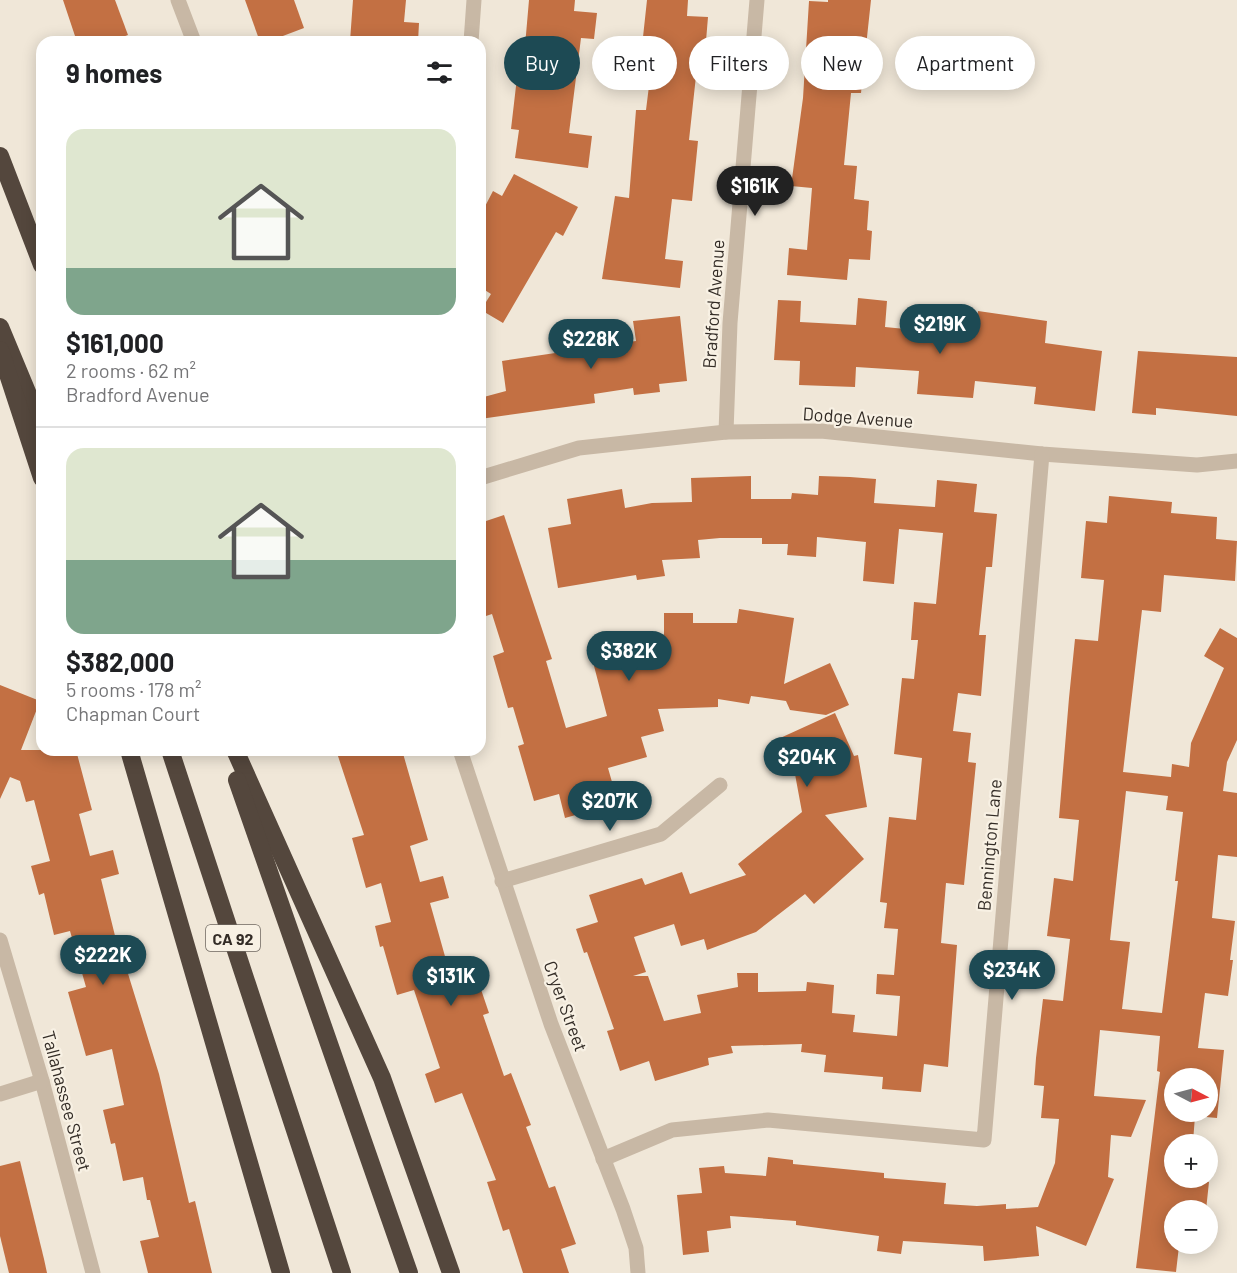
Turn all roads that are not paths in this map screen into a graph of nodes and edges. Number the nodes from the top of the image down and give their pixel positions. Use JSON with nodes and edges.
{"nodes":[{"id":1,"x":178,"y":0,"type":"edge"},
{"id":2,"x":474,"y":0,"type":"edge"},
{"id":3,"x":757,"y":0,"type":"edge"},
{"id":4,"x":192,"y":36,"type":"edge"},
{"id":5,"x":471,"y":36,"type":"edge"},
{"id":6,"x":0,"y":156,"type":"edge"},
{"id":7,"x":36,"y":249,"type":"edge"},
{"id":8,"x":0,"y":327,"type":"edge"},
{"id":9,"x":0,"y":350,"type":"edge"},
{"id":10,"x":36,"y":414,"type":"edge"},
{"id":11,"x":726,"y":432,"type":"junction"},
{"id":12,"x":1042,"y":454,"type":"junction"},
{"id":13,"x":36,"y":460,"type":"edge"},
{"id":14,"x":1237,"y":461,"type":"edge"},
{"id":15,"x":486,"y":475,"type":"edge"},
{"id":16,"x":131,"y":756,"type":"edge"},
{"id":17,"x":172,"y":756,"type":"edge"},
{"id":18,"x":228,"y":756,"type":"edge"},
{"id":19,"x":238,"y":756,"type":"edge"},
{"id":20,"x":462,"y":756,"type":"edge"},
{"id":21,"x":720,"y":785,"type":"dead end"},
{"id":22,"x":502,"y":881,"type":"junction"},
{"id":23,"x":0,"y":940,"type":"edge"},
{"id":24,"x":42,"y":1081,"type":"junction"},
{"id":25,"x":0,"y":1094,"type":"edge"},
{"id":26,"x":603,"y":1159,"type":"junction"},
{"id":27,"x":93,"y":1273,"type":"edge"},
{"id":28,"x":281,"y":1273,"type":"edge"},
{"id":29,"x":342,"y":1273,"type":"edge"},
{"id":30,"x":409,"y":1273,"type":"edge"},
{"id":31,"x":451,"y":1273,"type":"edge"},
{"id":32,"x":638,"y":1273,"type":"edge"}],
"edges":[{"from":1,"to":4,"type":"street"},
{"from":2,"to":5,"type":"street"},
{"from":3,"to":11,"type":"street","name":"Bradford Avenue"},
{"from":6,"to":7,"type":"highway"},
{"from":8,"to":10,"type":"highway"},
{"from":9,"to":13,"type":"highway"},
{"from":11,"to":12,"type":"street","name":"Dodge Avenue"},
{"from":11,"to":15,"type":"street","name":"Dodge Avenue"},
{"from":12,"to":14,"type":"street","name":"Dodge Avenue"},
{"from":12,"to":26,"type":"street","name":"Bennington Lane"},
{"from":16,"to":28,"type":"highway"},
{"from":17,"to":29,"type":"highway","number":"CA 92"},
{"from":18,"to":30,"type":"highway","number":"CA 92"},
{"from":19,"to":31,"type":"highway"},
{"from":20,"to":22,"type":"street","name":"Cryer Street"},
{"from":21,"to":22,"type":"street"},
{"from":22,"to":26,"type":"street","name":"Cryer Street"},
{"from":23,"to":24,"type":"street","name":"Tallahassee Street"},
{"from":24,"to":25,"type":"street"},
{"from":24,"to":27,"type":"street","name":"Tallahassee Street"},
{"from":26,"to":32,"type":"street","name":"Cryer Street"}]}
